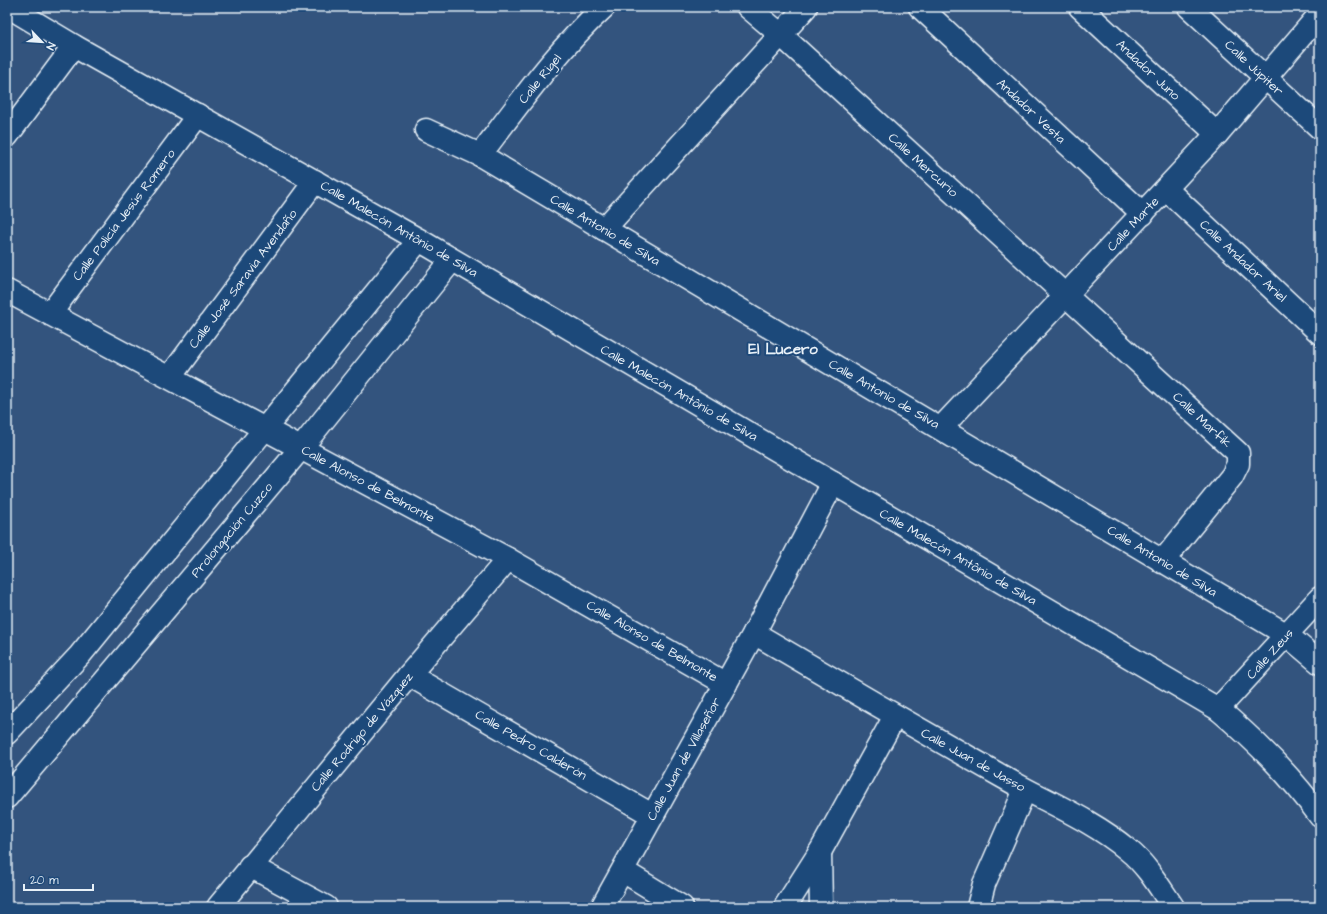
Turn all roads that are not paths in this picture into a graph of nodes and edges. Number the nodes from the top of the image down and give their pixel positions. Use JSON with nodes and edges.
{"nodes":[{"id":1,"x":9,"y":7,"type":"edge"},
{"id":2,"x":604,"y":7,"type":"edge"},
{"id":3,"x":748,"y":7,"type":"edge"},
{"id":4,"x":806,"y":7,"type":"edge"},
{"id":5,"x":920,"y":7,"type":"edge"},
{"id":6,"x":1080,"y":7,"type":"edge"},
{"id":7,"x":1189,"y":7,"type":"edge"},
{"id":8,"x":1320,"y":14,"type":"edge"},
{"id":9,"x":780,"y":34,"type":"junction"},
{"id":10,"x":74,"y":46,"type":"junction"},
{"id":11,"x":1265,"y":79,"type":"junction"},
{"id":12,"x":198,"y":115,"type":"junction"},
{"id":13,"x":1320,"y":128,"type":"edge"},
{"id":14,"x":426,"y":130,"type":"dead end"},
{"id":15,"x":1216,"y":134,"type":"junction"},
{"id":16,"x":7,"y":136,"type":"edge"},
{"id":17,"x":480,"y":155,"type":"junction"},
{"id":18,"x":315,"y":181,"type":"junction"},
{"id":19,"x":1166,"y":189,"type":"junction"},
{"id":20,"x":1142,"y":214,"type":"junction"},
{"id":21,"x":604,"y":229,"type":"junction"},
{"id":22,"x":419,"y":240,"type":"junction"},
{"id":23,"x":452,"y":260,"type":"junction"},
{"id":24,"x":7,"y":291,"type":"edge"},
{"id":25,"x":1066,"y":296,"type":"junction"},
{"id":26,"x":50,"y":314,"type":"junction"},
{"id":27,"x":1320,"y":332,"type":"edge"},
{"id":28,"x":170,"y":377,"type":"junction"},
{"id":29,"x":941,"y":428,"type":"junction"},
{"id":30,"x":266,"y":430,"type":"junction"},
{"id":31,"x":301,"y":448,"type":"junction"},
{"id":32,"x":832,"y":483,"type":"junction"},
{"id":33,"x":508,"y":559,"type":"junction"},
{"id":34,"x":1162,"y":562,"type":"junction"},
{"id":35,"x":1320,"y":598,"type":"edge"},
{"id":36,"x":754,"y":634,"type":"junction"},
{"id":37,"x":1281,"y":642,"type":"junction"},
{"id":38,"x":1320,"y":663,"type":"edge"},
{"id":39,"x":409,"y":675,"type":"junction"},
{"id":40,"x":726,"y":684,"type":"junction"},
{"id":41,"x":1222,"y":705,"type":"junction"},
{"id":42,"x":895,"y":716,"type":"junction"},
{"id":43,"x":7,"y":733,"type":"edge"},
{"id":44,"x":1026,"y":790,"type":"junction"},
{"id":45,"x":7,"y":797,"type":"edge"},
{"id":46,"x":652,"y":815,"type":"junction"},
{"id":47,"x":1320,"y":816,"type":"edge"},
{"id":48,"x":820,"y":852,"type":"junction"},
{"id":49,"x":250,"y":866,"type":"junction"},
{"id":50,"x":623,"y":871,"type":"junction"},
{"id":51,"x":218,"y":907,"type":"edge"},
{"id":52,"x":326,"y":907,"type":"edge"},
{"id":53,"x":602,"y":907,"type":"edge"},
{"id":54,"x":682,"y":907,"type":"edge"},
{"id":55,"x":785,"y":907,"type":"edge"},
{"id":56,"x":821,"y":907,"type":"edge"},
{"id":57,"x":978,"y":907,"type":"edge"},
{"id":58,"x":1173,"y":907,"type":"edge"}],
"edges":[{"from":1,"to":10,"type":"street","name":"Calle Malecón Antônio de Silva"},
{"from":2,"to":17,"type":"street","name":"Calle Rigel"},
{"from":3,"to":9,"type":"street","name":"Calle Mercurio"},
{"from":4,"to":9,"type":"street"},
{"from":5,"to":20,"type":"street","name":"Andador Vesta"},
{"from":6,"to":15,"type":"street","name":"Andador Juno"},
{"from":7,"to":11,"type":"street","name":"Calle Júpiter"},
{"from":8,"to":11,"type":"street","name":"Calle Marte"},
{"from":9,"to":21,"type":"street"},
{"from":9,"to":25,"type":"street","name":"Calle Mercurio"},
{"from":10,"to":12,"type":"street","name":"Calle Malecón Antônio de Silva"},
{"from":10,"to":16,"type":"street"},
{"from":11,"to":13,"type":"street","name":"Calle Júpiter"},
{"from":11,"to":15,"type":"street","name":"Calle Marte"},
{"from":12,"to":18,"type":"street","name":"Calle Malecón Antônio de Silva"},
{"from":12,"to":26,"type":"street","name":"Calle Policía Jesús Romero"},
{"from":14,"to":17,"type":"street","name":"Calle Antonio de Silva"},
{"from":15,"to":19,"type":"street","name":"Calle Marte"},
{"from":17,"to":21,"type":"street","name":"Calle Antonio de Silva"},
{"from":18,"to":22,"type":"street","name":"Calle Malecón Antônio de Silva"},
{"from":18,"to":28,"type":"street","name":"Calle José Saravia Avendaño"},
{"from":19,"to":20,"type":"street","name":"Calle Marte"},
{"from":19,"to":27,"type":"street","name":"Calle Andador Ariel"},
{"from":20,"to":25,"type":"street","name":"Calle Marte"},
{"from":21,"to":29,"type":"street","name":"Calle Antonio de Silva"},
{"from":22,"to":23,"type":"street","name":"Calle Malecón Antônio de Silva"},
{"from":22,"to":30,"type":"street"},
{"from":23,"to":31,"type":"street","name":"Prolongación Cuzco"},
{"from":23,"to":32,"type":"street","name":"Calle Malecón Antônio de Silva"},
{"from":24,"to":26,"type":"street","name":"Calle Alonso de Belmonte"},
{"from":25,"to":29,"type":"street","name":"Calle Marte"},
{"from":25,"to":34,"type":"street","name":"Calle Marfik"},
{"from":26,"to":28,"type":"street","name":"Calle Alonso de Belmonte"},
{"from":28,"to":30,"type":"street","name":"Calle Alonso de Belmonte"},
{"from":29,"to":34,"type":"street","name":"Calle Antonio de Silva"},
{"from":30,"to":31,"type":"street","name":"Calle Alonso de Belmonte"},
{"from":30,"to":43,"type":"street"},
{"from":31,"to":33,"type":"street","name":"Calle Alonso de Belmonte"},
{"from":31,"to":45,"type":"street","name":"Prolongación Cuzco"},
{"from":32,"to":36,"type":"street","name":"Calle Juan de Villaseñor"},
{"from":32,"to":41,"type":"street","name":"Calle Malecón Antônio de Silva"},
{"from":33,"to":39,"type":"street","name":"Calle Rodrigo de Vázquez"},
{"from":33,"to":40,"type":"street","name":"Calle Alonso de Belmonte"},
{"from":34,"to":37,"type":"street","name":"Calle Antonio de Silva"},
{"from":35,"to":37,"type":"street","name":"Calle Zeus"},
{"from":36,"to":40,"type":"street","name":"Calle Juan de Villaseñor"},
{"from":36,"to":42,"type":"street","name":"Calle Juan de Jasso"},
{"from":37,"to":38,"type":"street","name":"Calle Antonio de Silva"},
{"from":37,"to":41,"type":"street","name":"Calle Zeus"},
{"from":39,"to":46,"type":"street","name":"Calle Pedro Calderón"},
{"from":39,"to":49,"type":"street","name":"Calle Rodrigo de Vázquez"},
{"from":40,"to":46,"type":"street","name":"Calle Juan de Villaseñor"},
{"from":41,"to":47,"type":"street","name":"Calle Malecón Antônio de Silva"},
{"from":42,"to":44,"type":"street","name":"Calle Juan de Jasso"},
{"from":42,"to":48,"type":"street"},
{"from":44,"to":57,"type":"street"},
{"from":44,"to":58,"type":"street","name":"Calle Juan de Jasso"},
{"from":46,"to":50,"type":"street","name":"Calle Juan de Villaseñor"},
{"from":48,"to":55,"type":"street"},
{"from":48,"to":56,"type":"street"},
{"from":49,"to":51,"type":"street","name":"Calle Rodrigo de Vázquez"},
{"from":49,"to":52,"type":"street"},
{"from":50,"to":53,"type":"street","name":"Calle Juan de Villaseñor"},
{"from":50,"to":54,"type":"street"}]}
